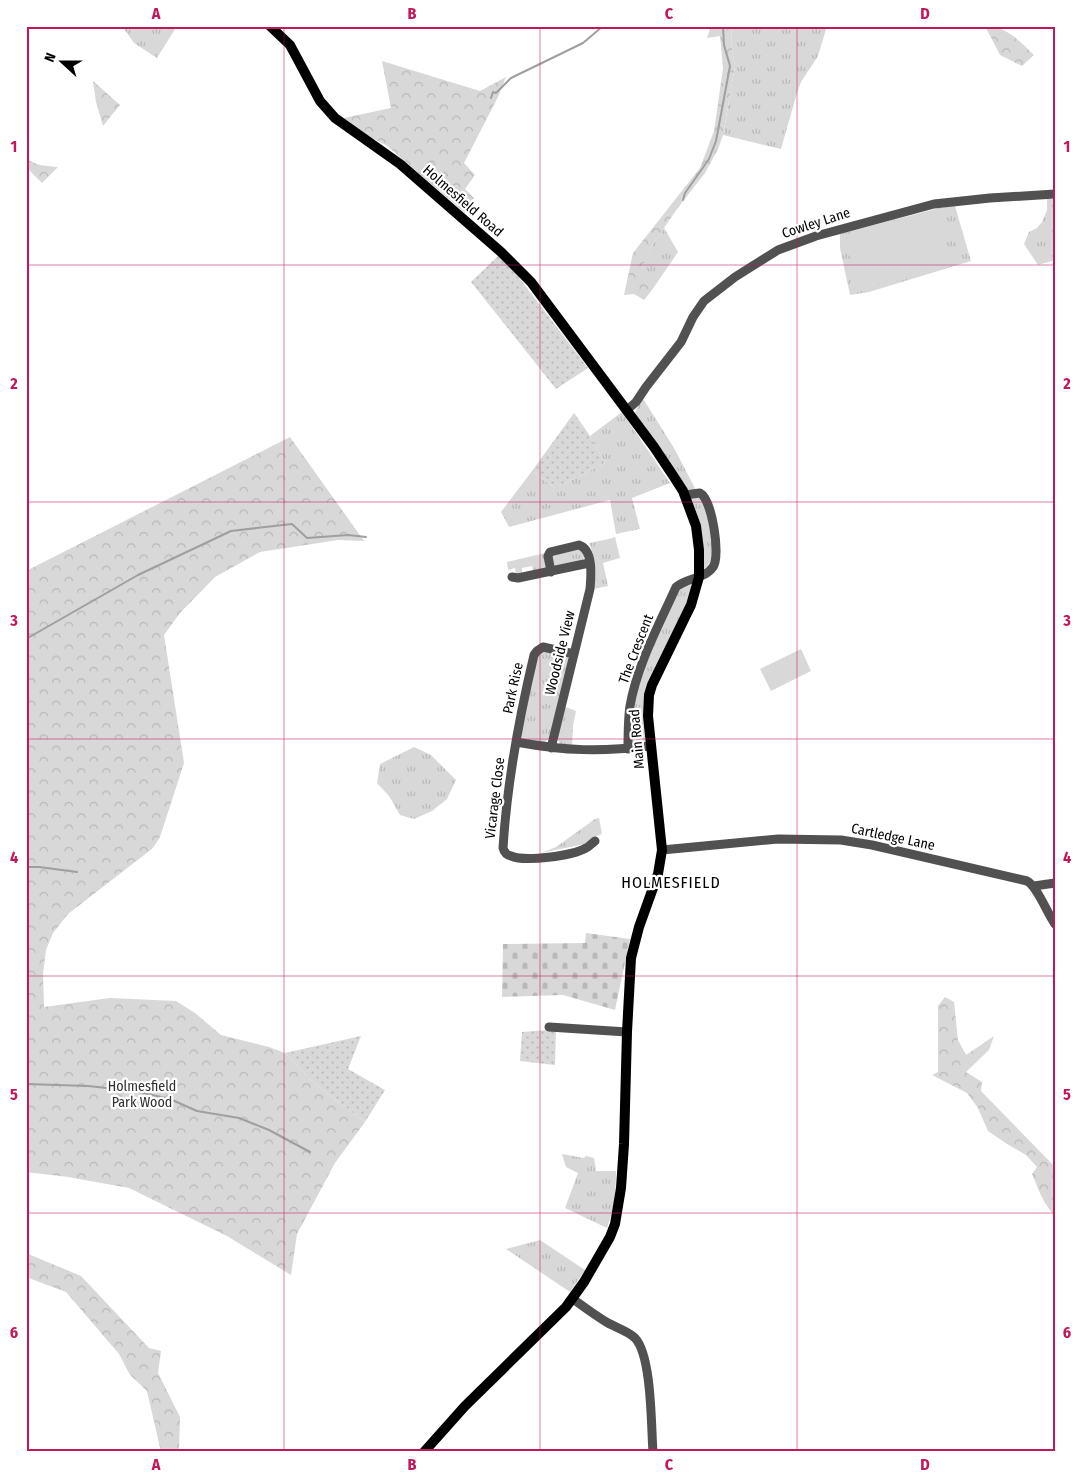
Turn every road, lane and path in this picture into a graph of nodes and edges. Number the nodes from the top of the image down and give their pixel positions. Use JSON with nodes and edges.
{"nodes":[{"id":1,"x":270,"y":26,"type":"edge"},
{"id":2,"x":1055,"y":194,"type":"edge"},
{"id":3,"x":627,"y":410,"type":"junction"},
{"id":4,"x":684,"y":495,"type":"junction"},
{"id":5,"x":589,"y":564,"type":"junction"},
{"id":6,"x":551,"y":572,"type":"junction"},
{"id":7,"x":512,"y":577,"type":"dead end"},
{"id":8,"x":699,"y":577,"type":"junction"},
{"id":9,"x":574,"y":654,"type":"junction"},
{"id":10,"x":516,"y":742,"type":"junction"},
{"id":11,"x":650,"y":746,"type":"junction"},
{"id":12,"x":551,"y":748,"type":"junction"},
{"id":13,"x":628,"y":749,"type":"junction"},
{"id":14,"x":595,"y":841,"type":"dead end"},
{"id":15,"x":662,"y":850,"type":"junction"},
{"id":16,"x":1055,"y":883,"type":"edge"},
{"id":17,"x":1034,"y":886,"type":"junction"},
{"id":18,"x":1055,"y":924,"type":"edge"},
{"id":19,"x":549,"y":1027,"type":"dead end"},
{"id":20,"x":627,"y":1032,"type":"junction"},
{"id":21,"x":573,"y":1299,"type":"junction"},
{"id":22,"x":424,"y":1452,"type":"edge"},
{"id":23,"x":653,"y":1452,"type":"edge"}],
"edges":[{"from":1,"to":3,"type":"main road","name":"Holmesfield Road"},
{"from":2,"to":3,"type":"street","name":"Cowley Lane"},
{"from":3,"to":4,"type":"main road","name":"Main Road"},
{"from":4,"to":8,"type":"main road","name":"Main Road"},
{"from":4,"to":8,"type":"street","name":"Main Road"},
{"from":5,"to":6,"type":"street"},
{"from":5,"to":6,"type":"street","name":"Woodside View"},
{"from":5,"to":9,"type":"street","name":"Woodside View"},
{"from":6,"to":7,"type":"street"},
{"from":8,"to":11,"type":"main road","name":"Main Road"},
{"from":8,"to":13,"type":"street","name":"The Crescent"},
{"from":9,"to":10,"type":"street","name":"Park Rise"},
{"from":9,"to":12,"type":"street","name":"Woodside View"},
{"from":10,"to":12,"type":"street"},
{"from":10,"to":14,"type":"street","name":"Vicarage Close"},
{"from":11,"to":13,"type":"street"},
{"from":11,"to":15,"type":"main road","name":"Main Road"},
{"from":12,"to":13,"type":"street"},
{"from":15,"to":17,"type":"street","name":"Cartledge Lane"},
{"from":15,"to":20,"type":"main road","name":"Main Road"},
{"from":16,"to":17,"type":"street","name":"Cartledge Lane"},
{"from":17,"to":18,"type":"street"},
{"from":19,"to":20,"type":"street"},
{"from":20,"to":21,"type":"main road","name":"Main Road"},
{"from":21,"to":22,"type":"main road","name":"Main Road"},
{"from":21,"to":23,"type":"street"}]}
